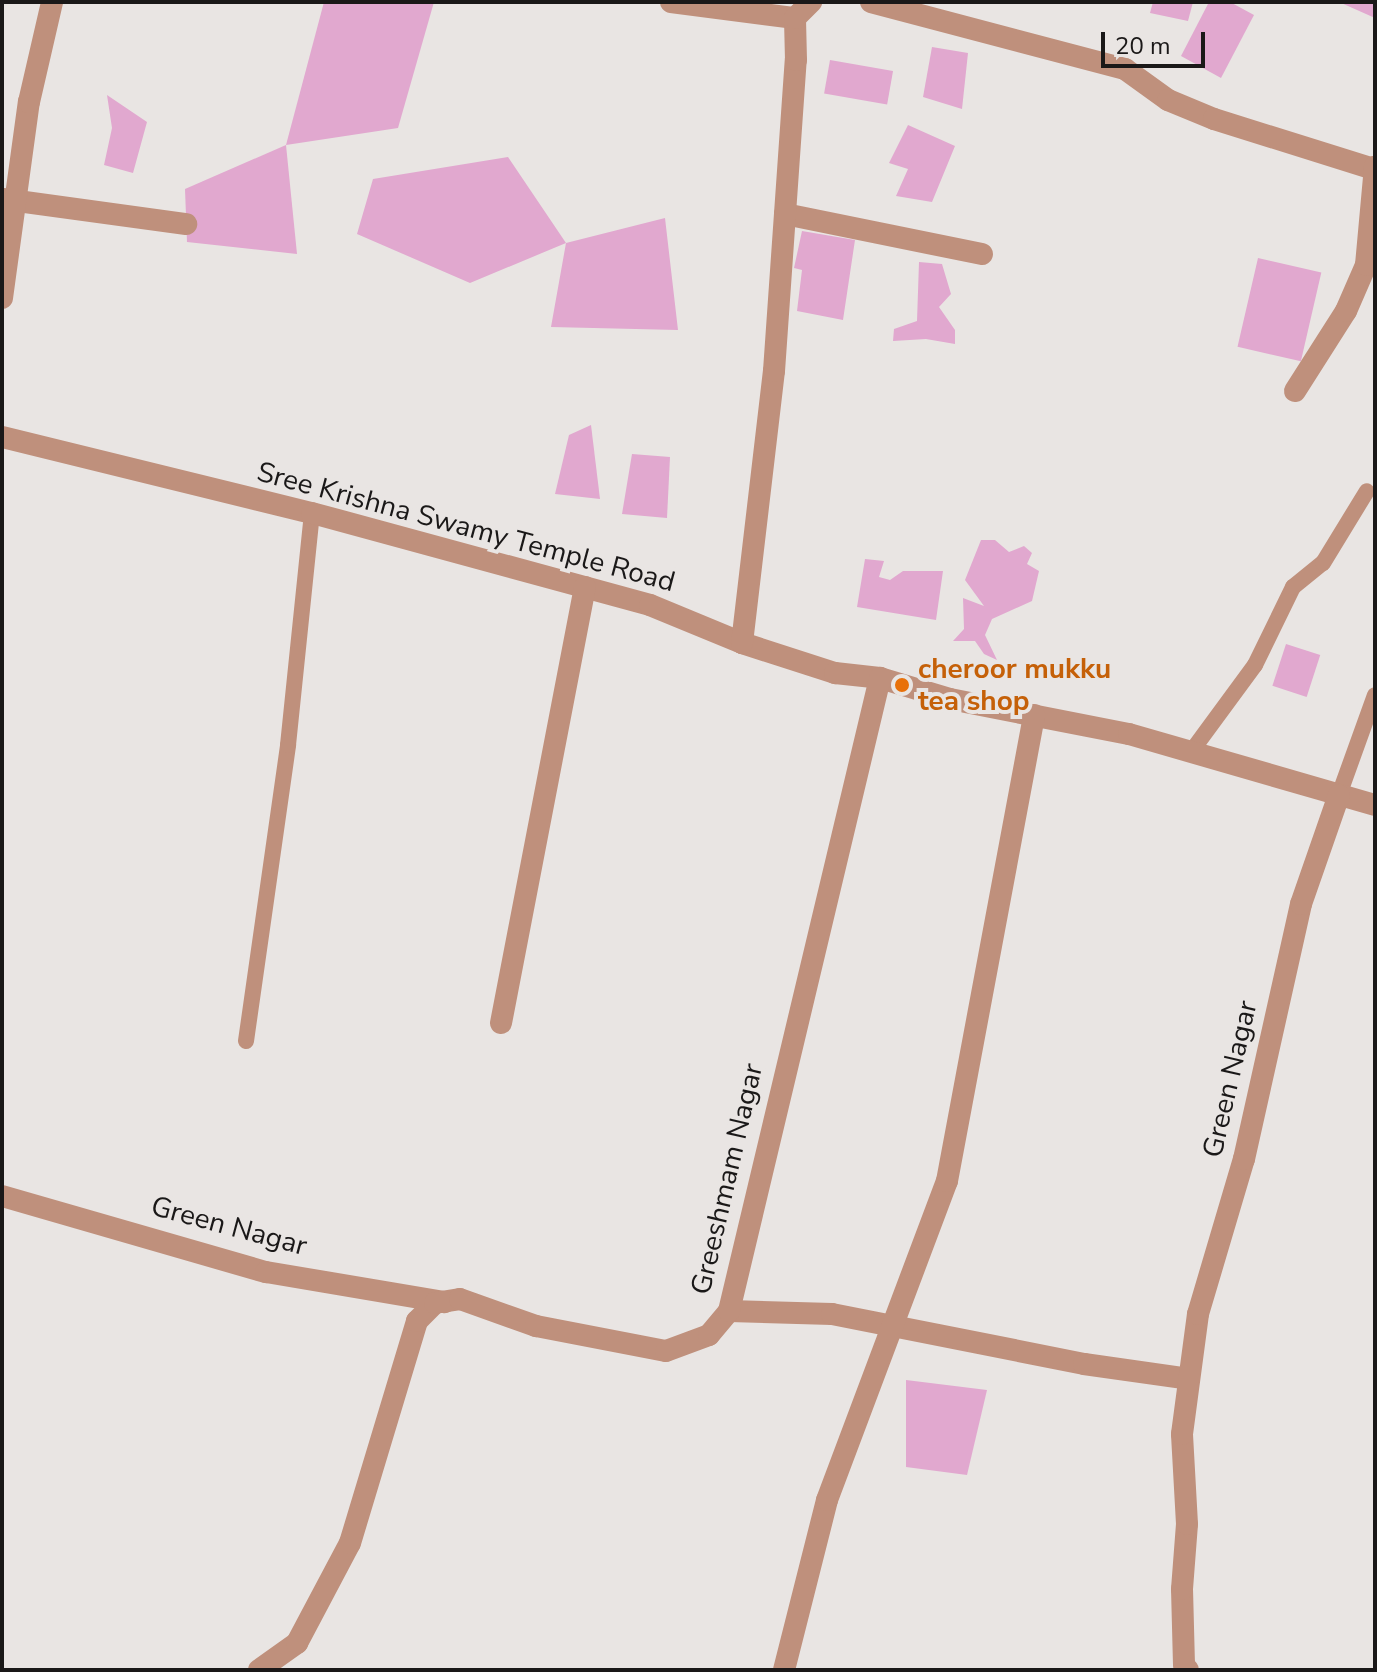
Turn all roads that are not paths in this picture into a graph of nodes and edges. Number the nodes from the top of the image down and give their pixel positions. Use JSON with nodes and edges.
{"nodes":[{"id":1,"x":52,"y":2,"type":"edge"},
{"id":2,"x":671,"y":2,"type":"edge"},
{"id":3,"x":811,"y":2,"type":"edge"},
{"id":4,"x":871,"y":2,"type":"edge"},
{"id":5,"x":795,"y":18,"type":"junction"},
{"id":6,"x":1375,"y":167,"type":"edge"},
{"id":7,"x":9,"y":200,"type":"edge"},
{"id":8,"x":785,"y":214,"type":"junction"},
{"id":9,"x":186,"y":224,"type":"dead end"},
{"id":10,"x":982,"y":254,"type":"dead end"},
{"id":11,"x":2,"y":298,"type":"edge"},
{"id":12,"x":1295,"y":391,"type":"dead end"},
{"id":13,"x":2,"y":437,"type":"edge"},
{"id":14,"x":1367,"y":491,"type":"dead end"},
{"id":15,"x":312,"y":513,"type":"junction"},
{"id":16,"x":585,"y":587,"type":"junction"},
{"id":17,"x":742,"y":643,"type":"junction"},
{"id":18,"x":880,"y":678,"type":"junction"},
{"id":19,"x":1375,"y":695,"type":"edge"},
{"id":20,"x":1034,"y":715,"type":"junction"},
{"id":21,"x":1191,"y":752,"type":"junction"},
{"id":22,"x":1339,"y":795,"type":"junction"},
{"id":23,"x":1375,"y":805,"type":"edge"},
{"id":24,"x":501,"y":1023,"type":"dead end"},
{"id":25,"x":246,"y":1041,"type":"dead end"},
{"id":26,"x":2,"y":1196,"type":"edge"},
{"id":27,"x":444,"y":1302,"type":"junction"},
{"id":28,"x":729,"y":1311,"type":"junction"},
{"id":29,"x":894,"y":1328,"type":"junction"},
{"id":30,"x":1189,"y":1379,"type":"junction"},
{"id":31,"x":259,"y":1670,"type":"edge"},
{"id":32,"x":784,"y":1670,"type":"edge"},
{"id":33,"x":1188,"y":1670,"type":"edge"}],
"edges":[{"from":1,"to":7,"type":"street"},
{"from":2,"to":5,"type":"street"},
{"from":3,"to":5,"type":"street"},
{"from":4,"to":6,"type":"street"},
{"from":5,"to":8,"type":"street"},
{"from":6,"to":12,"type":"street"},
{"from":7,"to":9,"type":"street"},
{"from":7,"to":11,"type":"street"},
{"from":8,"to":10,"type":"street"},
{"from":8,"to":17,"type":"street"},
{"from":13,"to":15,"type":"street","name":"Sree Krishna Swamy Temple Road"},
{"from":14,"to":21,"type":"lane"},
{"from":15,"to":16,"type":"street","name":"Sree Krishna Swamy Temple Road"},
{"from":15,"to":25,"type":"lane"},
{"from":16,"to":17,"type":"street","name":"Sree Krishna Swamy Temple Road"},
{"from":16,"to":24,"type":"street"},
{"from":17,"to":18,"type":"street","name":"Sree Krishna Swamy Temple Road"},
{"from":18,"to":20,"type":"street","name":"Sree Krishna Swamy Temple Road"},
{"from":18,"to":28,"type":"street","name":"Greeshmam Nagar"},
{"from":19,"to":22,"type":"lane"},
{"from":20,"to":21,"type":"street","name":"Sree Krishna Swamy Temple Road"},
{"from":20,"to":29,"type":"street"},
{"from":21,"to":22,"type":"street","name":"Sree Krishna Swamy Temple Road"},
{"from":22,"to":23,"type":"street","name":"Sree Krishna Swamy Temple Road"},
{"from":22,"to":30,"type":"street","name":"Green Nagar"},
{"from":26,"to":27,"type":"street","name":"Green Nagar"},
{"from":27,"to":28,"type":"street","name":"Greeshmam Nagar"},
{"from":27,"to":31,"type":"street"},
{"from":28,"to":29,"type":"street"},
{"from":29,"to":30,"type":"street"},
{"from":29,"to":32,"type":"street"},
{"from":30,"to":33,"type":"street","name":"Green Nagar"}]}
